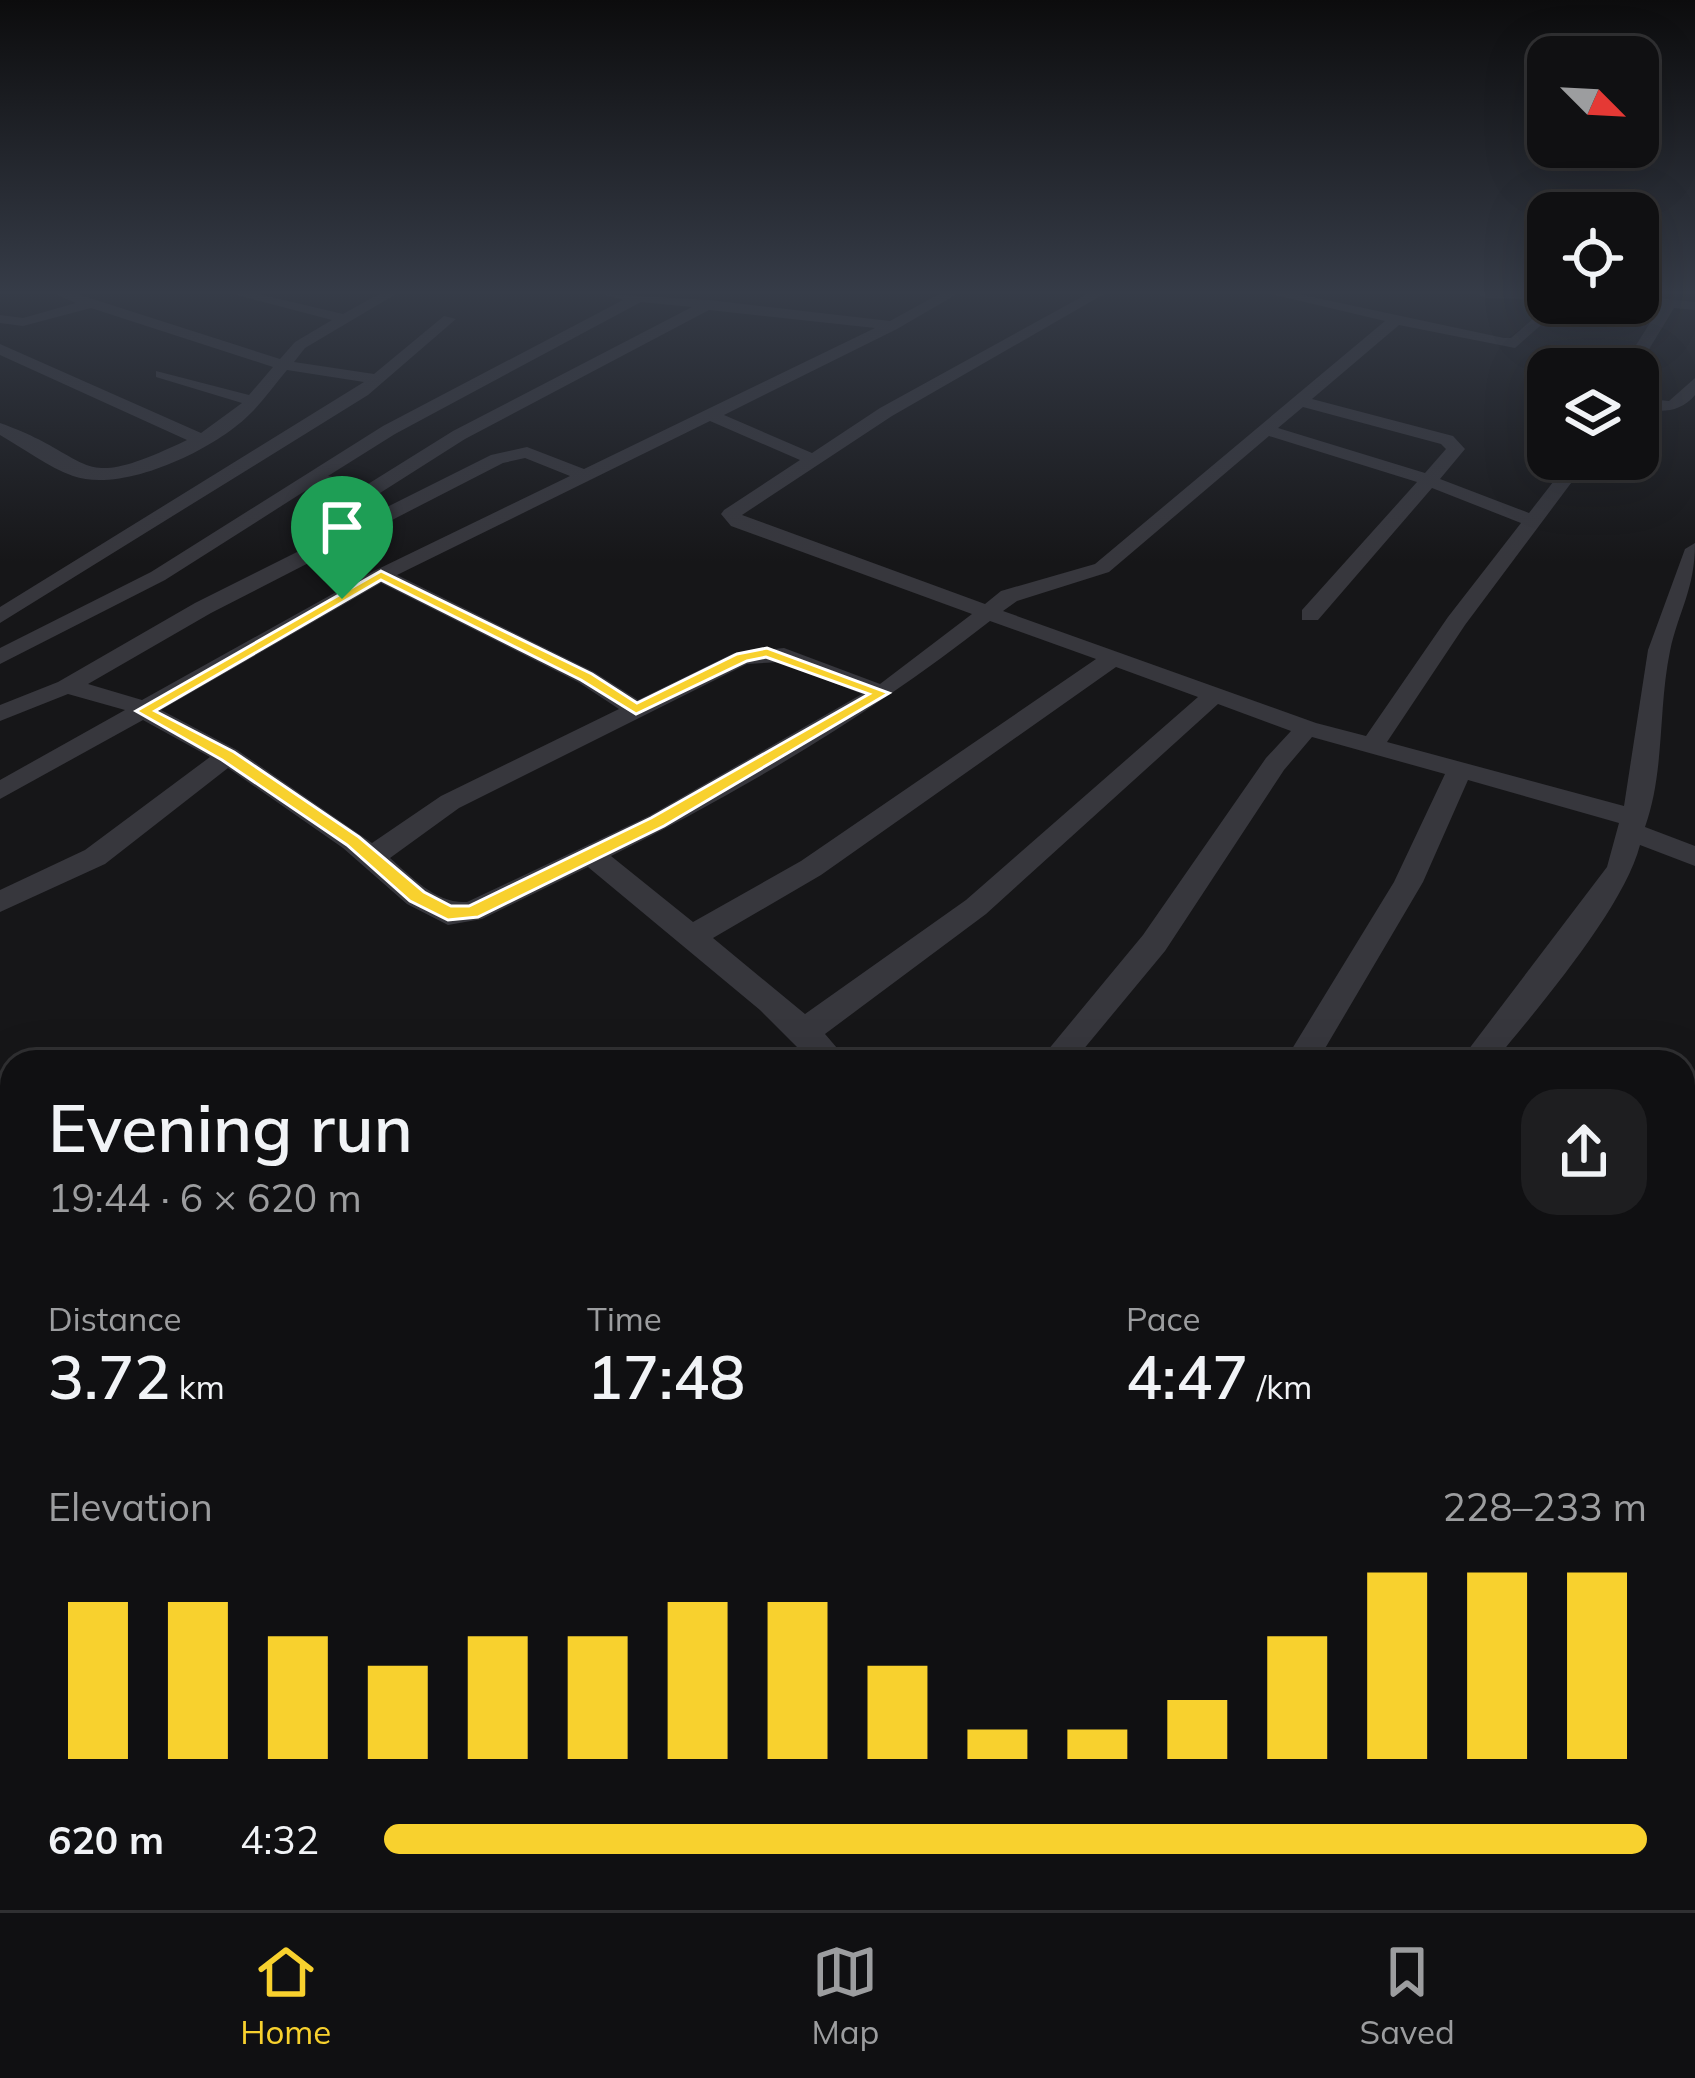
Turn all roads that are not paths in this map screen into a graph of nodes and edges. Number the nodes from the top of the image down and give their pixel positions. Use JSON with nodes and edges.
{"nodes":[{"id":1,"x":76,"y":383,"type":"edge"},
{"id":2,"x":193,"y":383,"type":"edge"},
{"id":3,"x":268,"y":383,"type":"edge"},
{"id":4,"x":373,"y":383,"type":"edge"},
{"id":5,"x":477,"y":383,"type":"edge"},
{"id":6,"x":558,"y":383,"type":"edge"},
{"id":7,"x":773,"y":383,"type":"edge"},
{"id":8,"x":941,"y":383,"type":"edge"},
{"id":9,"x":1321,"y":383,"type":"edge"},
{"id":10,"x":1695,"y":383,"type":"edge"},
{"id":11,"x":1301,"y":400,"type":"junction"},
{"id":12,"x":253,"y":401,"type":"junction"},
{"id":13,"x":1659,"y":406,"type":"edge"},
{"id":14,"x":709,"y":414,"type":"junction"},
{"id":15,"x":0,"y":428,"type":"edge"},
{"id":16,"x":1265,"y":429,"type":"junction"},
{"id":17,"x":202,"y":440,"type":"junction"},
{"id":18,"x":810,"y":458,"type":"junction"},
{"id":19,"x":588,"y":477,"type":"junction"},
{"id":20,"x":314,"y":478,"type":"junction"},
{"id":21,"x":1428,"y":479,"type":"junction"},
{"id":22,"x":1563,"y":480,"type":"edge"},
{"id":23,"x":1485,"y":500,"type":"junction"},
{"id":24,"x":1547,"y":500,"type":"junction"},
{"id":25,"x":1532,"y":520,"type":"junction"},
{"id":26,"x":1692,"y":563,"type":"edge"},
{"id":27,"x":381,"y":575,"type":"junction"},
{"id":28,"x":986,"y":615,"type":"junction"},
{"id":29,"x":1310,"y":615,"type":"dead end"},
{"id":30,"x":0,"y":616,"type":"edge"},
{"id":31,"x":0,"y":657,"type":"edge"},
{"id":32,"x":1112,"y":659,"type":"junction"},
{"id":33,"x":66,"y":687,"type":"junction"},
{"id":34,"x":881,"y":693,"type":"junction"},
{"id":35,"x":1213,"y":696,"type":"junction"},
{"id":36,"x":636,"y":709,"type":"junction"},
{"id":37,"x":143,"y":711,"type":"junction"},
{"id":38,"x":0,"y":714,"type":"edge"},
{"id":39,"x":1307,"y":728,"type":"junction"},
{"id":40,"x":1373,"y":746,"type":"junction"},
{"id":41,"x":228,"y":756,"type":"junction"},
{"id":42,"x":1460,"y":767,"type":"junction"},
{"id":43,"x":0,"y":791,"type":"edge"},
{"id":44,"x":1634,"y":825,"type":"junction"},
{"id":45,"x":592,"y":855,"type":"junction"},
{"id":46,"x":1695,"y":856,"type":"edge"},
{"id":47,"x":371,"y":857,"type":"junction"},
{"id":48,"x":0,"y":902,"type":"edge"},
{"id":49,"x":691,"y":937,"type":"junction"},
{"id":50,"x":803,"y":1033,"type":"junction"},
{"id":51,"x":820,"y":1050,"type":"edge"},
{"id":52,"x":1064,"y":1050,"type":"edge"},
{"id":53,"x":1307,"y":1050,"type":"edge"},
{"id":54,"x":1484,"y":1050,"type":"edge"}],
"edges":[{"from":1,"to":17,"type":"street"},
{"from":2,"to":12,"type":"street"},
{"from":3,"to":12,"type":"street"},
{"from":4,"to":30,"type":"street"},
{"from":5,"to":20,"type":"street"},
{"from":6,"to":20,"type":"street"},
{"from":7,"to":14,"type":"street"},
{"from":8,"to":18,"type":"street"},
{"from":9,"to":11,"type":"street"},
{"from":10,"to":13,"type":"street"},
{"from":11,"to":16,"type":"street"},
{"from":11,"to":21,"type":"street"},
{"from":12,"to":17,"type":"street"},
{"from":14,"to":18,"type":"street"},
{"from":14,"to":19,"type":"street"},
{"from":15,"to":17,"type":"street"},
{"from":16,"to":21,"type":"street"},
{"from":16,"to":28,"type":"street"},
{"from":18,"to":28,"type":"street"},
{"from":19,"to":27,"type":"street"},
{"from":19,"to":33,"type":"street"},
{"from":20,"to":31,"type":"street"},
{"from":21,"to":23,"type":"street"},
{"from":21,"to":29,"type":"street"},
{"from":22,"to":24,"type":"street"},
{"from":23,"to":24,"type":"street"},
{"from":23,"to":25,"type":"street"},
{"from":24,"to":25,"type":"street"},
{"from":25,"to":40,"type":"street"},
{"from":26,"to":44,"type":"street"},
{"from":27,"to":36,"type":"street"},
{"from":27,"to":37,"type":"street"},
{"from":28,"to":32,"type":"street"},
{"from":28,"to":34,"type":"street"},
{"from":32,"to":35,"type":"street"},
{"from":32,"to":49,"type":"street"},
{"from":33,"to":37,"type":"street"},
{"from":33,"to":38,"type":"street"},
{"from":34,"to":36,"type":"street"},
{"from":34,"to":45,"type":"street"},
{"from":35,"to":39,"type":"street"},
{"from":35,"to":50,"type":"street"},
{"from":36,"to":47,"type":"street"},
{"from":37,"to":41,"type":"street"},
{"from":37,"to":43,"type":"street"},
{"from":39,"to":40,"type":"street"},
{"from":39,"to":52,"type":"street"},
{"from":40,"to":42,"type":"street"},
{"from":41,"to":47,"type":"street"},
{"from":41,"to":48,"type":"street"},
{"from":42,"to":44,"type":"street"},
{"from":42,"to":53,"type":"street"},
{"from":44,"to":46,"type":"street"},
{"from":44,"to":54,"type":"street"},
{"from":45,"to":47,"type":"street"},
{"from":45,"to":49,"type":"street"},
{"from":49,"to":50,"type":"street"},
{"from":50,"to":51,"type":"street"}]}
